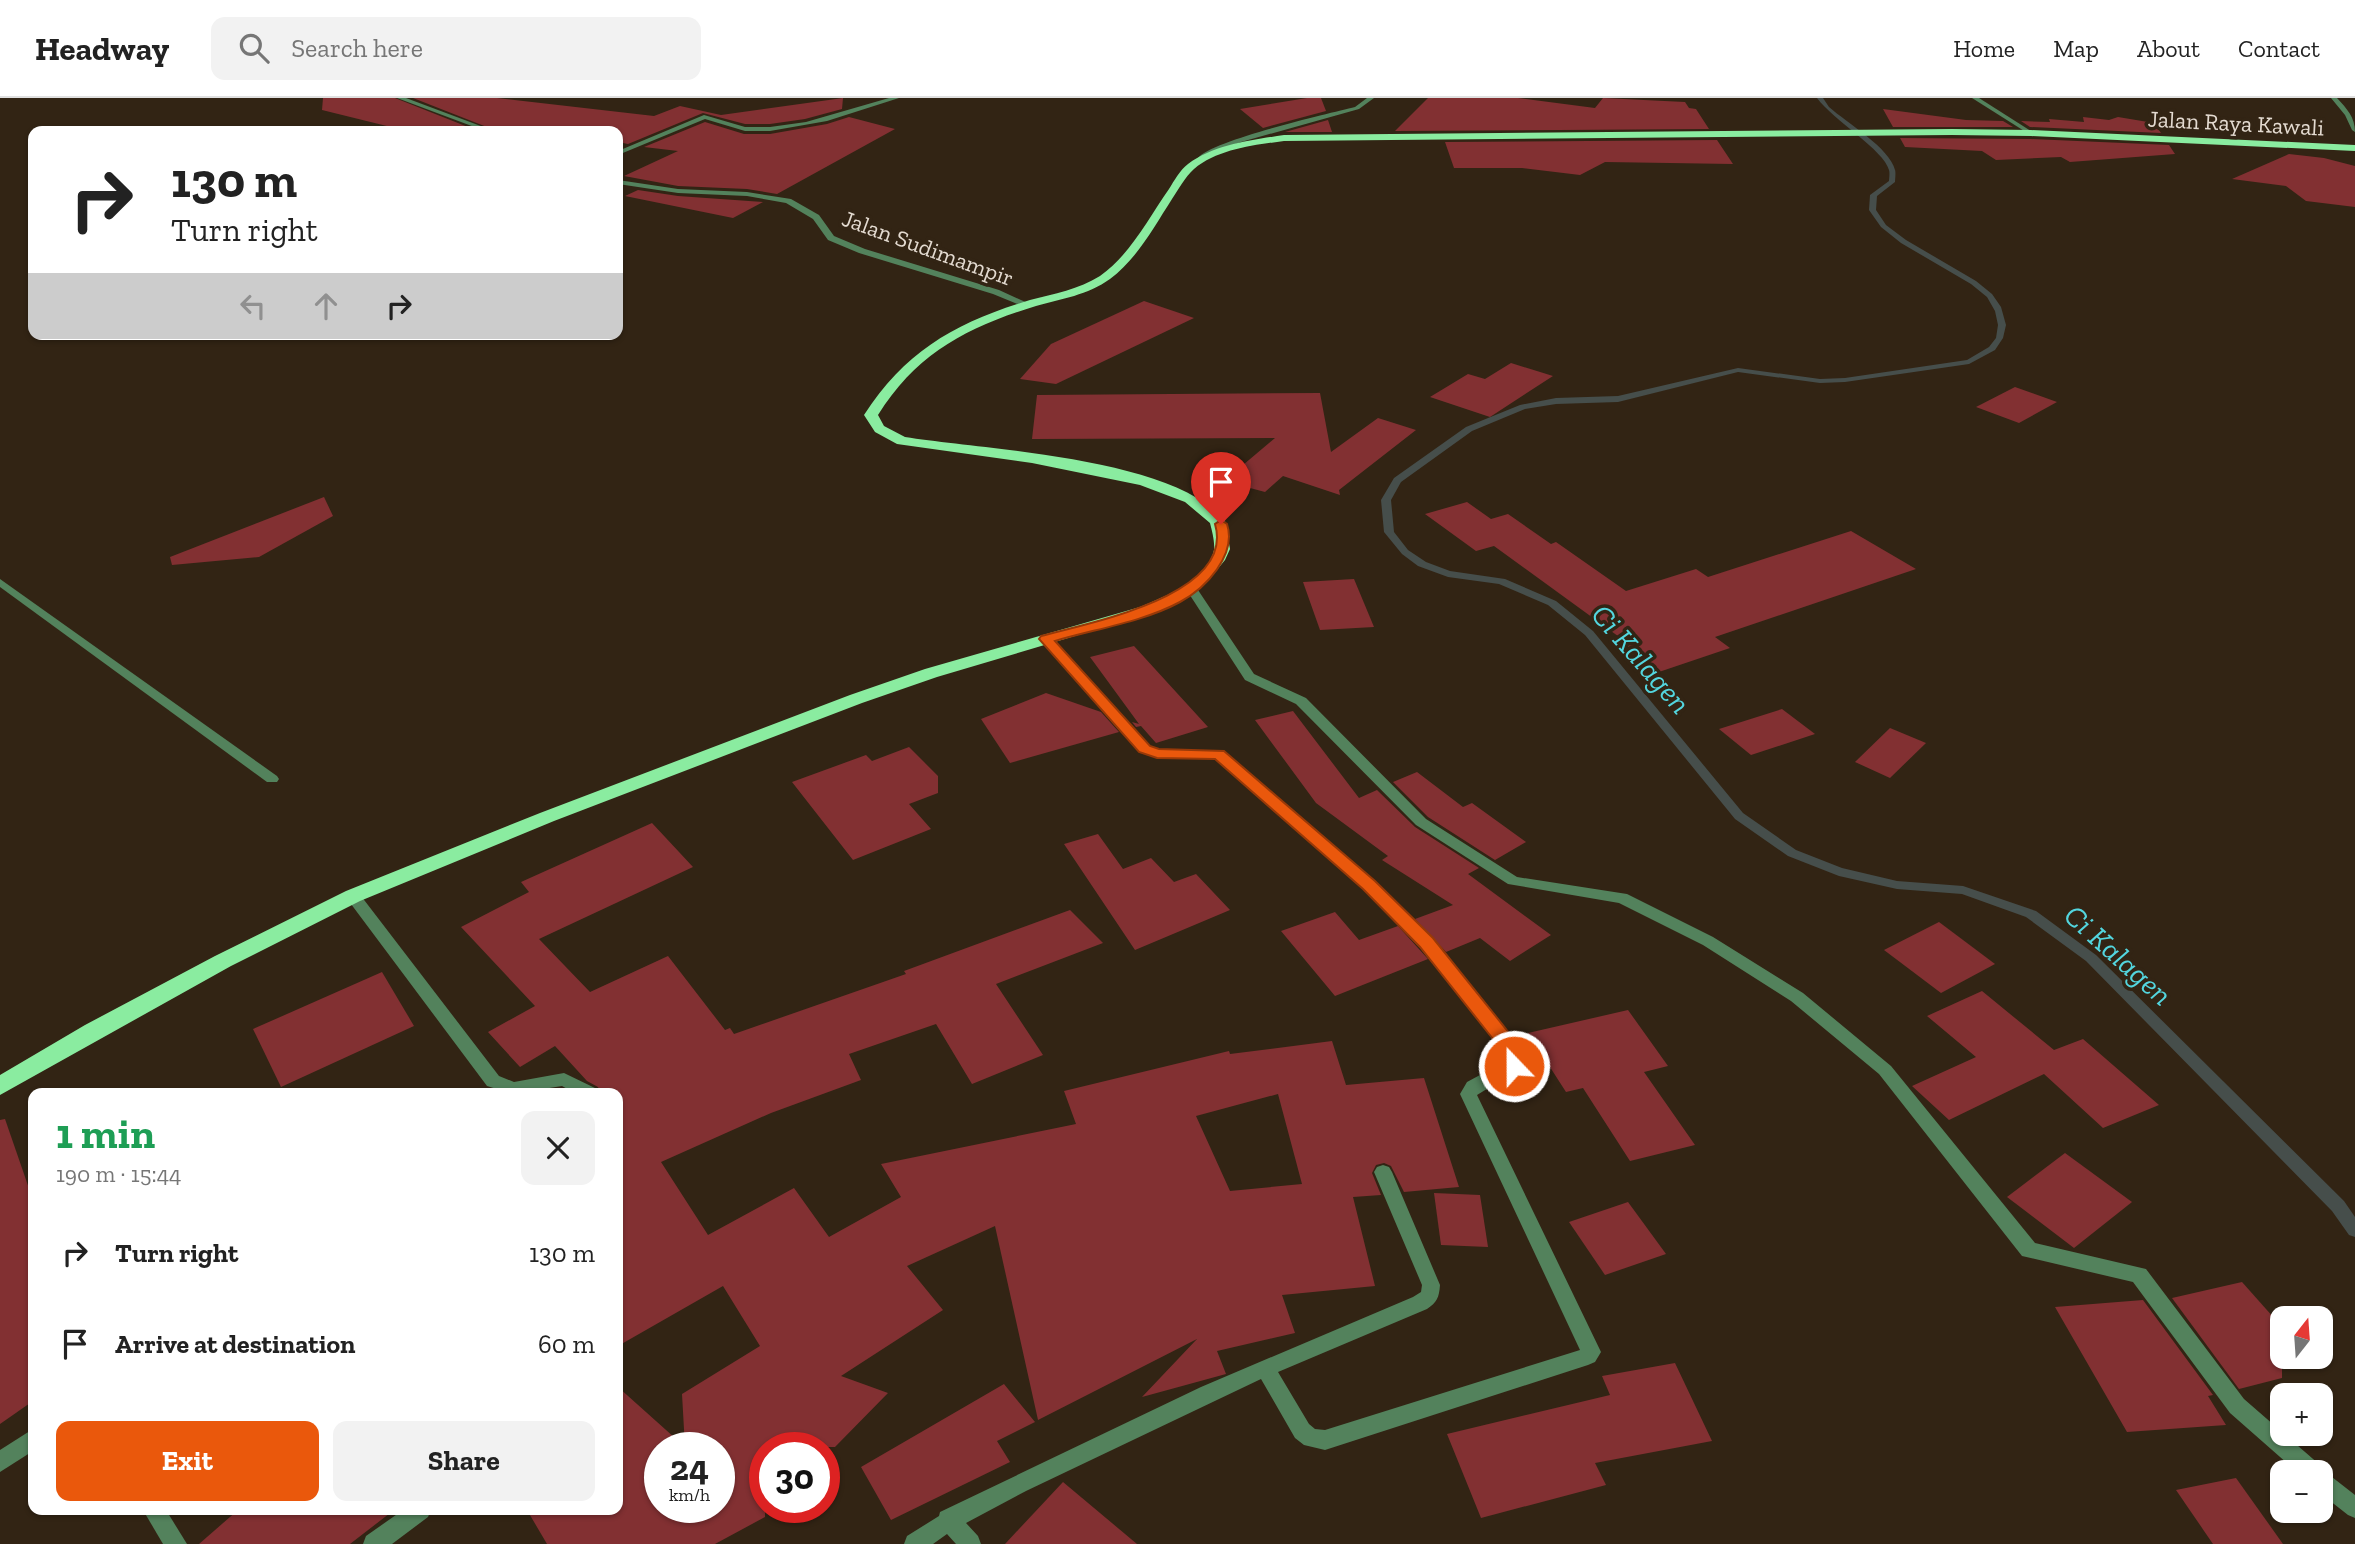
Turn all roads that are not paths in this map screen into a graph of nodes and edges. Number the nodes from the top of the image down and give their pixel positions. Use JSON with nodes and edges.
{"nodes":[{"id":1,"x":400,"y":98,"type":"edge"},
{"id":2,"x":896,"y":98,"type":"edge"},
{"id":3,"x":1371,"y":98,"type":"edge"},
{"id":4,"x":1975,"y":98,"type":"edge"},
{"id":5,"x":2334,"y":98,"type":"edge"},
{"id":6,"x":477,"y":126,"type":"edge"},
{"id":7,"x":2355,"y":130,"type":"edge"},
{"id":8,"x":2031,"y":133,"type":"junction"},
{"id":9,"x":2355,"y":148,"type":"edge"},
{"id":10,"x":623,"y":151,"type":"edge"},
{"id":11,"x":1202,"y":158,"type":"junction"},
{"id":12,"x":623,"y":183,"type":"edge"},
{"id":13,"x":1028,"y":305,"type":"junction"},
{"id":14,"x":0,"y":582,"type":"edge"},
{"id":15,"x":1190,"y":586,"type":"junction"},
{"id":16,"x":1046,"y":639,"type":"junction"},
{"id":17,"x":272,"y":779,"type":"dead end"},
{"id":18,"x":354,"y":896,"type":"junction"},
{"id":19,"x":0,"y":1086,"type":"edge"},
{"id":20,"x":514,"y":1088,"type":"edge"},
{"id":21,"x":514,"y":1088,"type":"edge"},
{"id":22,"x":580,"y":1088,"type":"edge"},
{"id":23,"x":1383,"y":1172,"type":"dead end"},
{"id":24,"x":1265,"y":1368,"type":"junction"},
{"id":25,"x":28,"y":1442,"type":"edge"},
{"id":26,"x":2299,"y":1460,"type":"edge"},
{"id":27,"x":0,"y":1462,"type":"edge"},
{"id":28,"x":2333,"y":1490,"type":"edge"},
{"id":29,"x":2355,"y":1508,"type":"edge"},
{"id":30,"x":156,"y":1515,"type":"edge"},
{"id":31,"x":414,"y":1515,"type":"edge"},
{"id":32,"x":948,"y":1519,"type":"junction"},
{"id":33,"x":176,"y":1544,"type":"edge"},
{"id":34,"x":373,"y":1544,"type":"edge"},
{"id":35,"x":915,"y":1544,"type":"edge"},
{"id":36,"x":970,"y":1544,"type":"edge"}],
"edges":[{"from":1,"to":6,"type":"street"},
{"from":2,"to":10,"type":"street"},
{"from":3,"to":11,"type":"street"},
{"from":4,"to":8,"type":"street"},
{"from":5,"to":7,"type":"street"},
{"from":8,"to":9,"type":"highway","name":"Jalan Raya Kawali"},
{"from":8,"to":11,"type":"highway","name":"Jalan Raya Kawali"},
{"from":11,"to":13,"type":"highway"},
{"from":12,"to":13,"type":"street","name":"Jalan Sudimampir"},
{"from":13,"to":15,"type":"highway"},
{"from":14,"to":17,"type":"street"},
{"from":15,"to":16,"type":"highway"},
{"from":15,"to":26,"type":"street"},
{"from":16,"to":18,"type":"highway"},
{"from":16,"to":24,"type":"street"},
{"from":18,"to":19,"type":"highway"},
{"from":18,"to":20,"type":"street"},
{"from":21,"to":22,"type":"street"},
{"from":23,"to":24,"type":"street"},
{"from":24,"to":32,"type":"street"},
{"from":25,"to":27,"type":"street"},
{"from":28,"to":29,"type":"street"},
{"from":30,"to":33,"type":"street"},
{"from":31,"to":34,"type":"street"},
{"from":32,"to":35,"type":"street"},
{"from":32,"to":36,"type":"street"}]}
